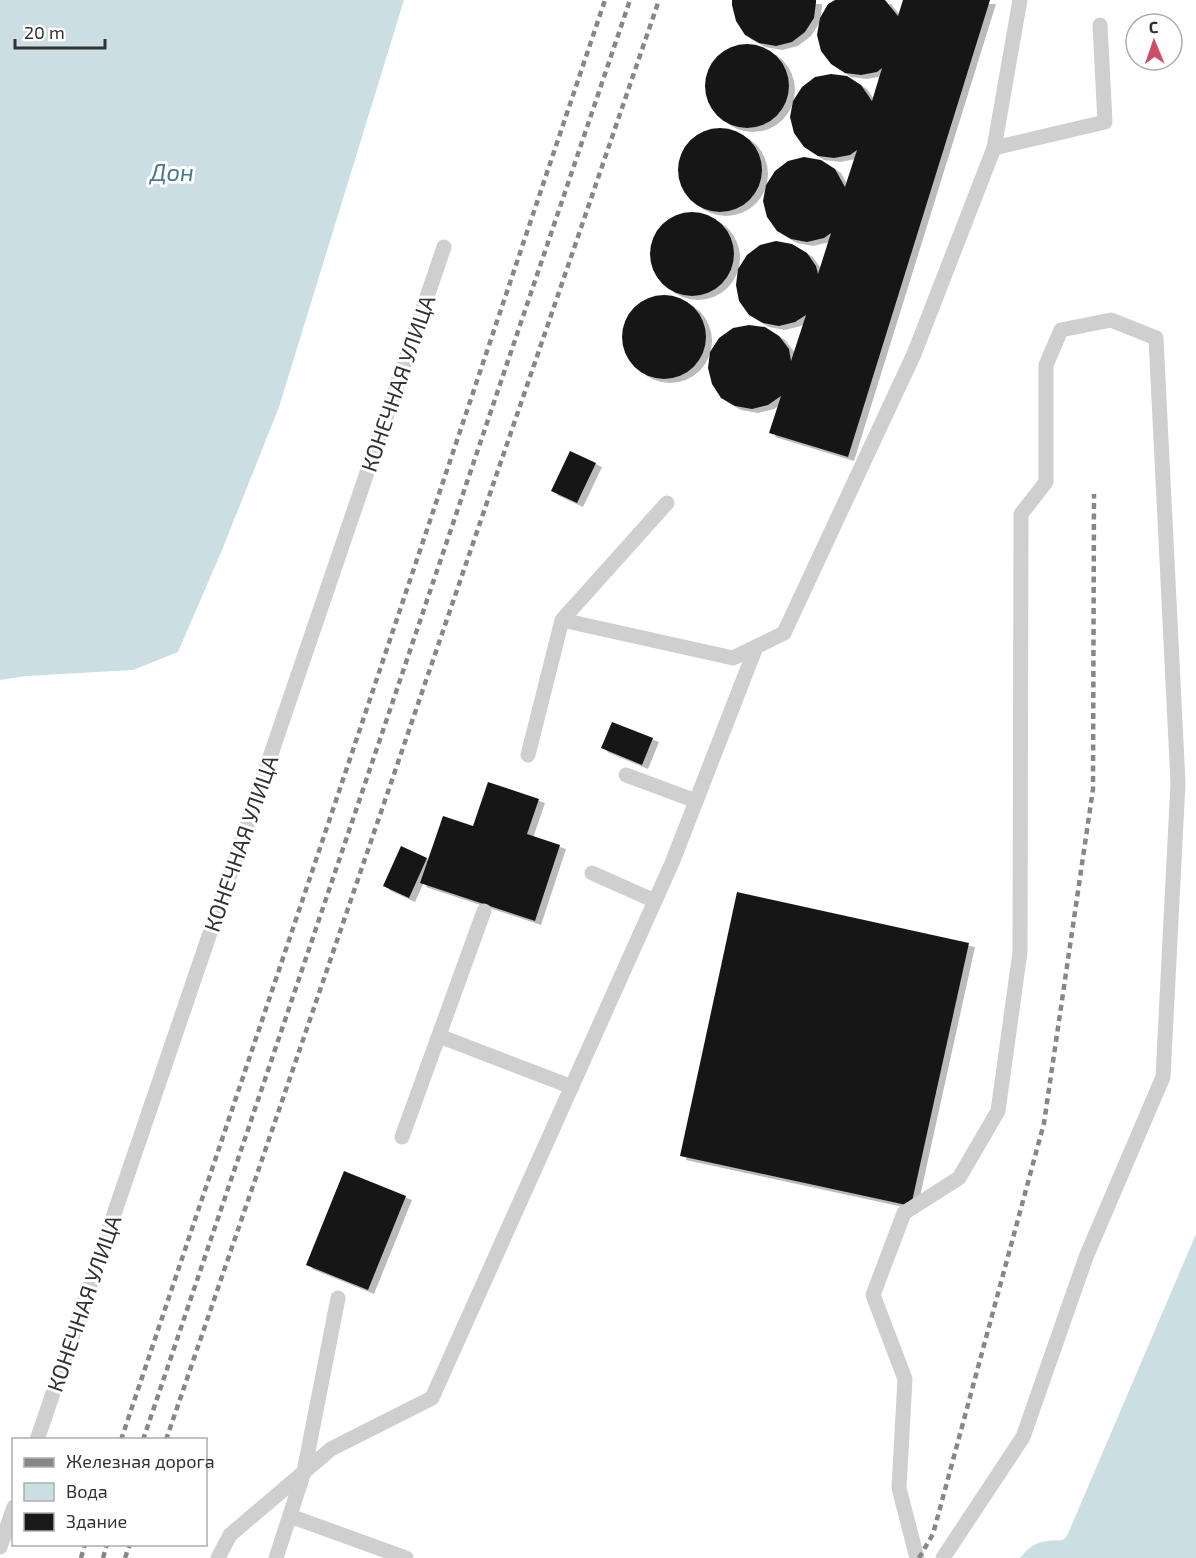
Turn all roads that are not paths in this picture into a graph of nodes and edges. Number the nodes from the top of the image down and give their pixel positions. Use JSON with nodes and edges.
{"nodes":[{"id":1,"x":1020,"y":0,"type":"edge"},
{"id":2,"x":1100,"y":25,"type":"dead end"},
{"id":3,"x":994,"y":148,"type":"junction"},
{"id":4,"x":444,"y":247,"type":"dead end"},
{"id":5,"x":667,"y":503,"type":"dead end"},
{"id":6,"x":562,"y":620,"type":"junction"},
{"id":7,"x":756,"y":647,"type":"junction"},
{"id":8,"x":528,"y":755,"type":"dead end"},
{"id":9,"x":626,"y":775,"type":"dead end"},
{"id":10,"x":696,"y":801,"type":"junction"},
{"id":11,"x":592,"y":873,"type":"dead end"},
{"id":12,"x":655,"y":901,"type":"junction"},
{"id":13,"x":484,"y":911,"type":"dead end"},
{"id":14,"x":439,"y":1036,"type":"junction"},
{"id":15,"x":572,"y":1087,"type":"junction"},
{"id":16,"x":402,"y":1137,"type":"dead end"},
{"id":17,"x":338,"y":1298,"type":"dead end"},
{"id":18,"x":38,"y":1438,"type":"edge"},
{"id":19,"x":304,"y":1472,"type":"junction"},
{"id":20,"x":12,"y":1513,"type":"edge"},
{"id":21,"x":290,"y":1516,"type":"junction"},
{"id":22,"x":0,"y":1547,"type":"edge"},
{"id":23,"x":218,"y":1558,"type":"edge"},
{"id":24,"x":276,"y":1558,"type":"edge"},
{"id":25,"x":406,"y":1558,"type":"edge"},
{"id":26,"x":917,"y":1558,"type":"edge"},
{"id":27,"x":943,"y":1558,"type":"edge"}],
"edges":[{"from":1,"to":3,"type":"lane"},
{"from":2,"to":3,"type":"lane"},
{"from":3,"to":7,"type":"lane"},
{"from":4,"to":18,"type":"lane","name":"КОНЕЧНАЯ УЛИЦА"},
{"from":5,"to":6,"type":"lane"},
{"from":6,"to":7,"type":"lane"},
{"from":6,"to":8,"type":"lane"},
{"from":7,"to":10,"type":"lane"},
{"from":9,"to":10,"type":"lane"},
{"from":10,"to":12,"type":"lane"},
{"from":11,"to":12,"type":"lane"},
{"from":12,"to":15,"type":"lane"},
{"from":13,"to":14,"type":"lane"},
{"from":14,"to":15,"type":"lane"},
{"from":14,"to":16,"type":"lane"},
{"from":15,"to":19,"type":"lane"},
{"from":17,"to":19,"type":"lane"},
{"from":19,"to":21,"type":"lane"},
{"from":19,"to":23,"type":"lane"},
{"from":20,"to":22,"type":"lane"},
{"from":21,"to":24,"type":"lane"},
{"from":21,"to":25,"type":"lane"},
{"from":26,"to":27,"type":"lane"}]}
